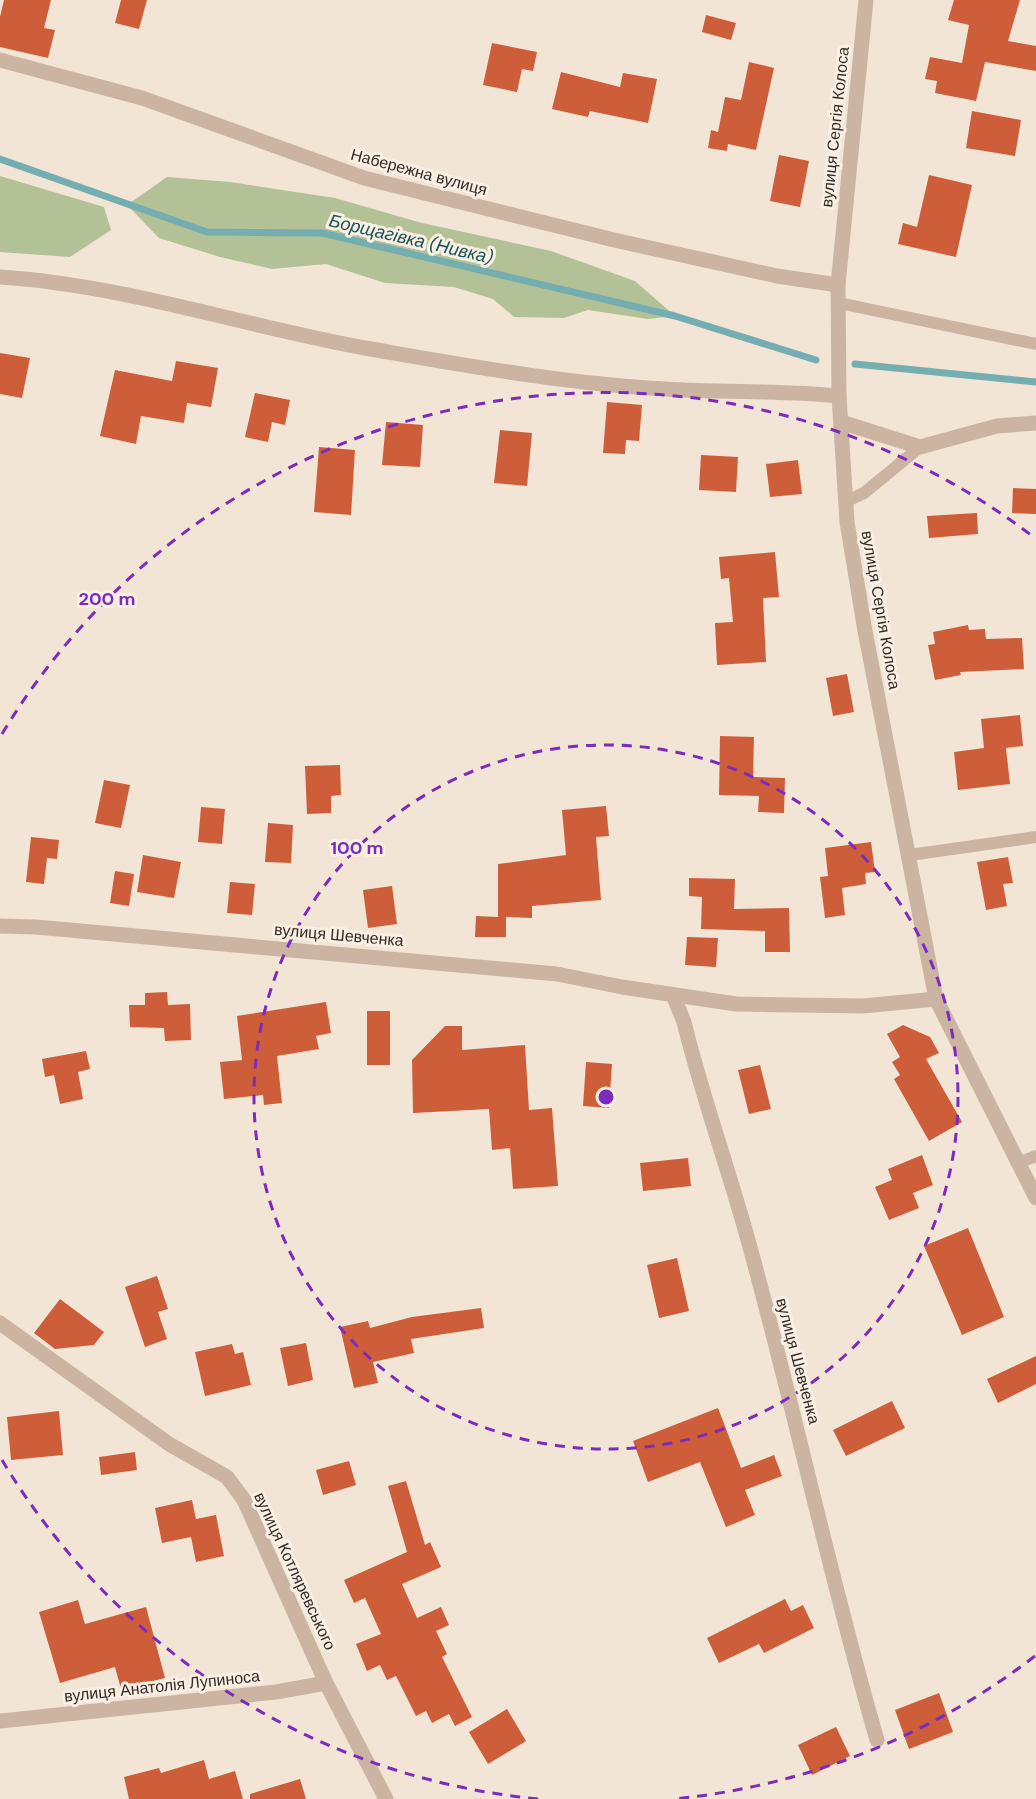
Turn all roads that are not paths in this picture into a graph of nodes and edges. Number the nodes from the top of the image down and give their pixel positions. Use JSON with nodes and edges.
{"nodes":[{"id":1,"x":866,"y":0,"type":"edge"},
{"id":2,"x":0,"y":60,"type":"edge"},
{"id":3,"x":0,"y":277,"type":"edge"},
{"id":4,"x":838,"y":285,"type":"junction"},
{"id":5,"x":838,"y":303,"type":"junction"},
{"id":6,"x":1036,"y":344,"type":"edge"},
{"id":7,"x":839,"y":396,"type":"junction"},
{"id":8,"x":841,"y":422,"type":"junction"},
{"id":9,"x":1036,"y":423,"type":"edge"},
{"id":10,"x":920,"y":447,"type":"junction"},
{"id":11,"x":847,"y":501,"type":"junction"},
{"id":12,"x":1036,"y":837,"type":"edge"},
{"id":13,"x":910,"y":855,"type":"junction"},
{"id":14,"x":0,"y":926,"type":"edge"},
{"id":15,"x":673,"y":995,"type":"junction"},
{"id":16,"x":936,"y":999,"type":"junction"},
{"id":17,"x":1036,"y":1156,"type":"edge"},
{"id":18,"x":1020,"y":1162,"type":"junction"},
{"id":19,"x":1036,"y":1198,"type":"edge"},
{"id":20,"x":0,"y":1323,"type":"edge"},
{"id":21,"x":326,"y":1683,"type":"junction"},
{"id":22,"x":0,"y":1721,"type":"edge"},
{"id":23,"x":877,"y":1740,"type":"dead end"},
{"id":24,"x":387,"y":1799,"type":"edge"}],
"edges":[{"from":1,"to":4,"type":"street","name":"вулиця Сергія Колоса"},
{"from":2,"to":4,"type":"street","name":"Набережна вулиця"},
{"from":3,"to":7,"type":"street"},
{"from":4,"to":5,"type":"street","name":"вулиця Сергія Колоса"},
{"from":5,"to":6,"type":"lane"},
{"from":5,"to":7,"type":"street","name":"вулиця Сергія Колоса"},
{"from":7,"to":8,"type":"street","name":"вулиця Сергія Колоса"},
{"from":8,"to":10,"type":"street"},
{"from":8,"to":11,"type":"street","name":"вулиця Сергія Колоса"},
{"from":9,"to":10,"type":"street"},
{"from":10,"to":11,"type":"lane"},
{"from":11,"to":13,"type":"street","name":"вулиця Сергія Колоса"},
{"from":12,"to":13,"type":"lane"},
{"from":13,"to":16,"type":"street","name":"вулиця Сергія Колоса"},
{"from":14,"to":15,"type":"street","name":"вулиця Шевченка"},
{"from":15,"to":16,"type":"street","name":"вулиця Шевченка"},
{"from":15,"to":23,"type":"street","name":"вулиця Шевченка"},
{"from":16,"to":18,"type":"street","name":"вулиця Сергія Колоса"},
{"from":17,"to":18,"type":"lane"},
{"from":18,"to":19,"type":"street","name":"вулиця Сергія Колоса"},
{"from":20,"to":21,"type":"street","name":"вулиця Котляревського"},
{"from":21,"to":22,"type":"street","name":"вулиця Анатолія Лупиноса"},
{"from":21,"to":24,"type":"street","name":"вулиця Котляревського"}]}
